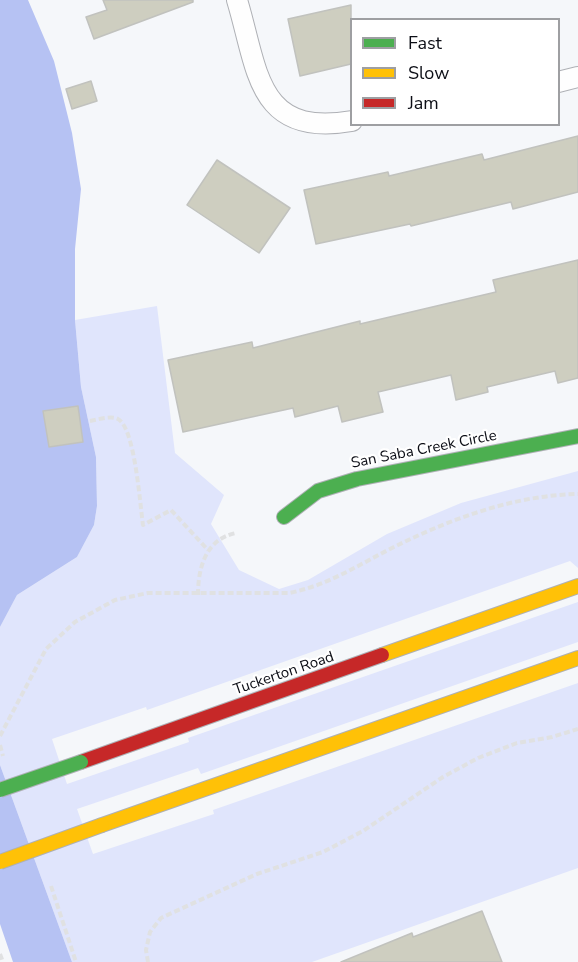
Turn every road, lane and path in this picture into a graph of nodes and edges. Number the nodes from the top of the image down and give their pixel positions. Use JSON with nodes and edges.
{"nodes":[{"id":1,"x":237,"y":0,"type":"edge"},
{"id":2,"x":578,"y":77,"type":"edge"},
{"id":3,"x":560,"y":82,"type":"edge"},
{"id":4,"x":350,"y":121,"type":"edge"},
{"id":5,"x":90,"y":421,"type":"dead end"},
{"id":6,"x":578,"y":436,"type":"edge"},
{"id":7,"x":578,"y":494,"type":"edge"},
{"id":8,"x":284,"y":516,"type":"dead end"},
{"id":9,"x":236,"y":533,"type":"dead end"},
{"id":10,"x":208,"y":550,"type":"junction"},
{"id":11,"x":578,"y":586,"type":"edge"},
{"id":12,"x":198,"y":594,"type":"junction"},
{"id":13,"x":578,"y":658,"type":"edge"},
{"id":14,"x":578,"y":729,"type":"edge"},
{"id":15,"x":0,"y":736,"type":"edge"},
{"id":16,"x":0,"y":745,"type":"edge"},
{"id":17,"x":3,"y":756,"type":"dead end"},
{"id":18,"x":0,"y":790,"type":"edge"},
{"id":19,"x":0,"y":862,"type":"edge"},
{"id":20,"x":51,"y":886,"type":"dead end"},
{"id":21,"x":0,"y":954,"type":"edge"},
{"id":22,"x":3,"y":962,"type":"edge"},
{"id":23,"x":76,"y":962,"type":"edge"},
{"id":24,"x":148,"y":962,"type":"edge"}],
"edges":[{"from":1,"to":4,"type":"street"},
{"from":2,"to":3,"type":"street"},
{"from":5,"to":10,"type":"path"},
{"from":6,"to":8,"type":"main road","name":"San Saba Creek Circle"},
{"from":7,"to":12,"type":"path"},
{"from":9,"to":10,"type":"path"},
{"from":10,"to":12,"type":"path"},
{"from":11,"to":18,"type":"main road","name":"Tuckerton Road","bridge":true},
{"from":12,"to":15,"type":"path"},
{"from":13,"to":19,"type":"main road","bridge":true},
{"from":14,"to":24,"type":"path"},
{"from":16,"to":17,"type":"path"},
{"from":20,"to":23,"type":"path"},
{"from":21,"to":22,"type":"path"}]}
